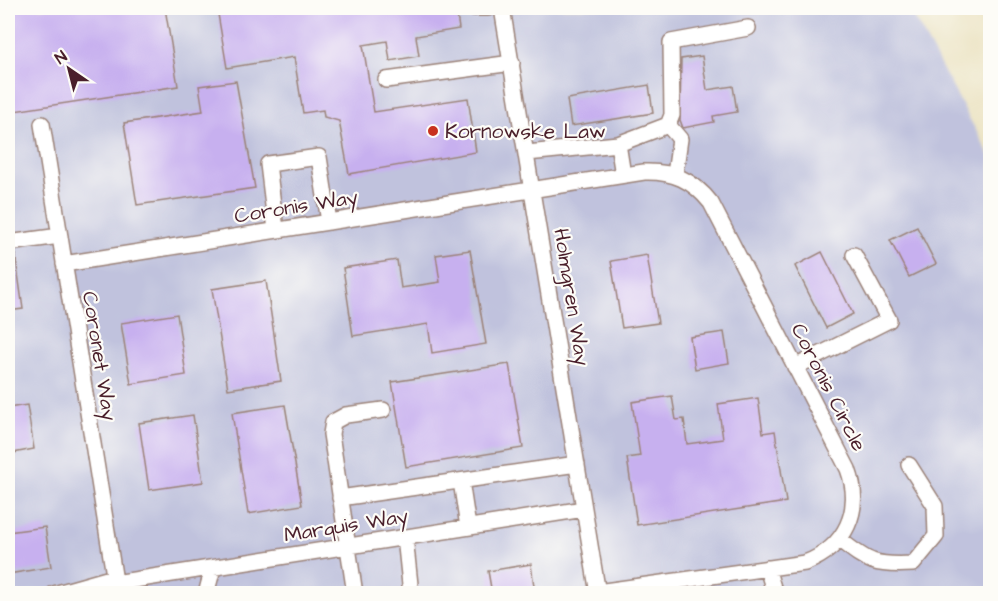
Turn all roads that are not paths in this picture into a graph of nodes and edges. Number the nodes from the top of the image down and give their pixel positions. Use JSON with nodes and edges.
{"nodes":[{"id":1,"x":474,"y":8,"type":"edge"},
{"id":2,"x":488,"y":8,"type":"edge"},
{"id":3,"x":502,"y":8,"type":"edge"},
{"id":4,"x":748,"y":28,"type":"dead end"},
{"id":5,"x":512,"y":63,"type":"junction"},
{"id":6,"x":386,"y":80,"type":"dead end"},
{"id":7,"x":42,"y":124,"type":"dead end"},
{"id":8,"x":668,"y":125,"type":"junction"},
{"id":9,"x":618,"y":144,"type":"junction"},
{"id":10,"x":527,"y":153,"type":"junction"},
{"id":11,"x":675,"y":174,"type":"junction"},
{"id":12,"x":623,"y":176,"type":"junction"},
{"id":13,"x":533,"y":190,"type":"junction"},
{"id":14,"x":329,"y":222,"type":"junction"},
{"id":15,"x":276,"y":230,"type":"junction"},
{"id":16,"x":60,"y":236,"type":"junction"},
{"id":17,"x":8,"y":243,"type":"edge"},
{"id":18,"x":854,"y":255,"type":"dead end"},
{"id":19,"x":64,"y":264,"type":"junction"},
{"id":20,"x":795,"y":367,"type":"junction"},
{"id":21,"x":383,"y":410,"type":"dead end"},
{"id":22,"x":577,"y":464,"type":"junction"},
{"id":23,"x":909,"y":465,"type":"dead end"},
{"id":24,"x":460,"y":481,"type":"junction"},
{"id":25,"x":340,"y":498,"type":"junction"},
{"id":26,"x":584,"y":509,"type":"junction"},
{"id":27,"x":468,"y":527,"type":"junction"},
{"id":28,"x":405,"y":537,"type":"junction"},
{"id":29,"x":840,"y":540,"type":"junction"},
{"id":30,"x":348,"y":546,"type":"junction"},
{"id":31,"x":213,"y":568,"type":"junction"},
{"id":32,"x":767,"y":568,"type":"junction"},
{"id":33,"x":116,"y":585,"type":"edge"},
{"id":34,"x":598,"y":592,"type":"edge"},
{"id":35,"x":54,"y":594,"type":"edge"},
{"id":36,"x":206,"y":594,"type":"edge"},
{"id":37,"x":355,"y":594,"type":"edge"},
{"id":38,"x":411,"y":594,"type":"edge"},
{"id":39,"x":775,"y":594,"type":"edge"}],
"edges":[{"from":1,"to":2,"type":"street"},
{"from":3,"to":5,"type":"street","name":"Holmgren Way"},
{"from":4,"to":8,"type":"street"},
{"from":5,"to":6,"type":"street"},
{"from":5,"to":10,"type":"street","name":"Holmgren Way"},
{"from":7,"to":16,"type":"street","name":"Coronet Way"},
{"from":8,"to":9,"type":"street"},
{"from":8,"to":11,"type":"street"},
{"from":9,"to":10,"type":"street"},
{"from":9,"to":12,"type":"street"},
{"from":10,"to":13,"type":"street","name":"Holmgren Way"},
{"from":11,"to":12,"type":"street"},
{"from":11,"to":20,"type":"street","name":"Coronis Circle"},
{"from":12,"to":13,"type":"street"},
{"from":13,"to":14,"type":"street","name":"Coronis Way"},
{"from":13,"to":22,"type":"street","name":"Holmgren Way"},
{"from":14,"to":15,"type":"street","name":"Coronis Way"},
{"from":14,"to":15,"type":"street"},
{"from":15,"to":19,"type":"street","name":"Coronis Way"},
{"from":16,"to":17,"type":"street"},
{"from":16,"to":19,"type":"street","name":"Coronet Way"},
{"from":18,"to":20,"type":"street"},
{"from":19,"to":33,"type":"street","name":"Coronet Way"},
{"from":20,"to":29,"type":"street","name":"Coronis Circle"},
{"from":21,"to":25,"type":"street"},
{"from":22,"to":24,"type":"street"},
{"from":22,"to":26,"type":"street","name":"Holmgren Way"},
{"from":23,"to":29,"type":"street"},
{"from":24,"to":25,"type":"street"},
{"from":24,"to":27,"type":"street"},
{"from":25,"to":30,"type":"street"},
{"from":26,"to":27,"type":"street","name":"Marquis Way"},
{"from":26,"to":34,"type":"street","name":"Holmgren Way"},
{"from":27,"to":28,"type":"street","name":"Marquis Way"},
{"from":28,"to":30,"type":"street","name":"Marquis Way"},
{"from":28,"to":38,"type":"street"},
{"from":29,"to":32,"type":"street","name":"Coronis Circle"},
{"from":30,"to":31,"type":"street","name":"Marquis Way"},
{"from":30,"to":37,"type":"street"},
{"from":31,"to":33,"type":"street","name":"Marquis Way"},
{"from":31,"to":36,"type":"street"},
{"from":32,"to":34,"type":"street","name":"Coronis Circle"},
{"from":32,"to":39,"type":"street"},
{"from":33,"to":35,"type":"street","name":"Marquis Way"}]}
